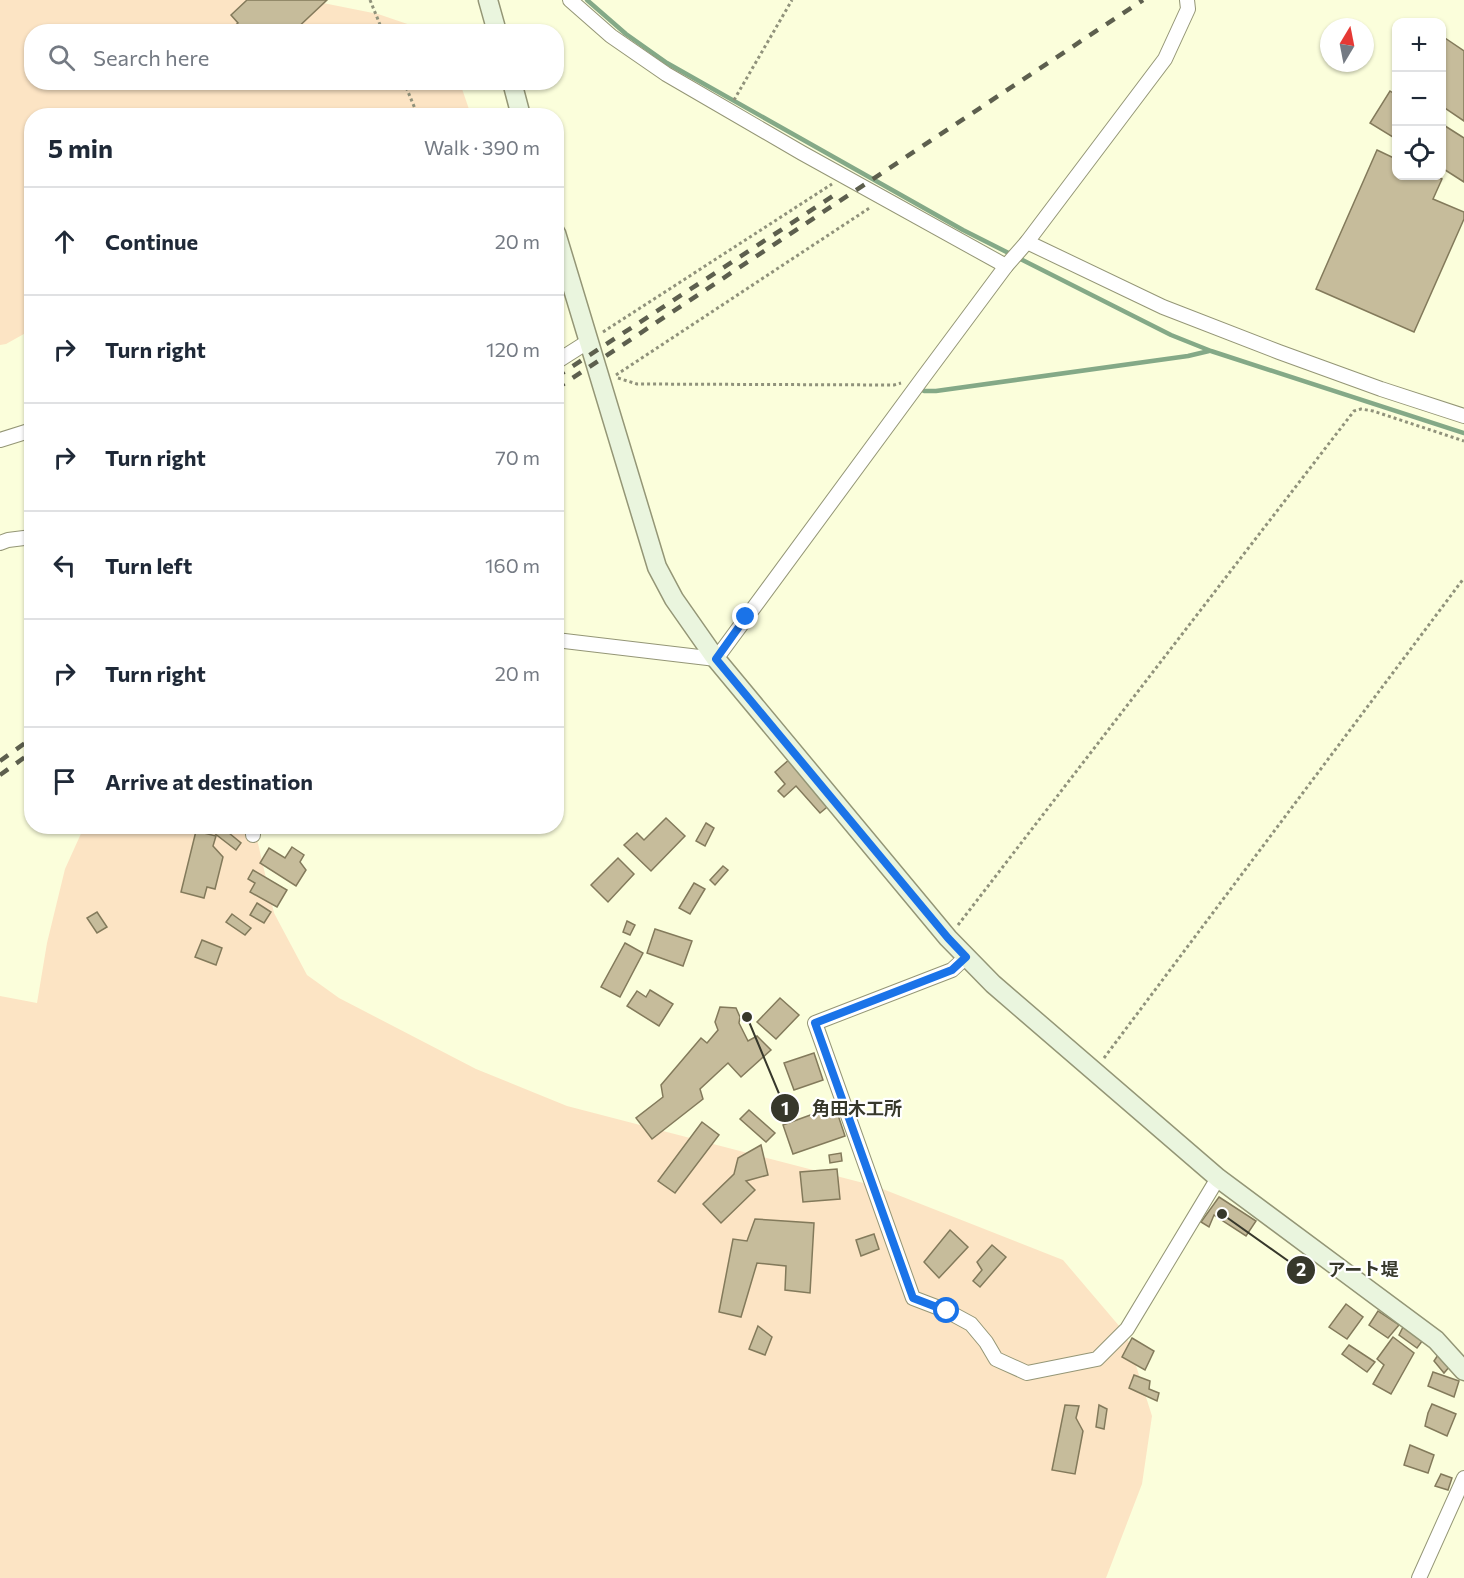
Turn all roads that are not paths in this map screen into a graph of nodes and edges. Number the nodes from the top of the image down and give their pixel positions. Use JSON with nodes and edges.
{"nodes":[{"id":1,"x":488,"y":0,"type":"edge"},
{"id":2,"x":570,"y":0,"type":"edge"},
{"id":3,"x":1187,"y":0,"type":"edge"},
{"id":4,"x":495,"y":24,"type":"edge"},
{"id":5,"x":514,"y":90,"type":"edge"},
{"id":6,"x":519,"y":108,"type":"edge"},
{"id":7,"x":1016,"y":255,"type":"junction"},
{"id":8,"x":564,"y":259,"type":"edge"},
{"id":9,"x":589,"y":341,"type":"junction"},
{"id":10,"x":564,"y":357,"type":"edge"},
{"id":11,"x":1464,"y":416,"type":"edge"},
{"id":12,"x":24,"y":432,"type":"edge"},
{"id":13,"x":0,"y":440,"type":"edge"},
{"id":14,"x":24,"y":538,"type":"edge"},
{"id":15,"x":0,"y":543,"type":"edge"},
{"id":16,"x":564,"y":641,"type":"edge"},
{"id":17,"x":716,"y":659,"type":"junction"},
{"id":18,"x":966,"y":957,"type":"junction"},
{"id":19,"x":1218,"y":1178,"type":"junction"},
{"id":20,"x":1464,"y":1371,"type":"edge"},
{"id":21,"x":1464,"y":1478,"type":"edge"},
{"id":22,"x":1419,"y":1578,"type":"edge"}],
"edges":[{"from":1,"to":4,"type":"street"},
{"from":2,"to":7,"type":"street"},
{"from":3,"to":7,"type":"street"},
{"from":5,"to":6,"type":"street"},
{"from":7,"to":11,"type":"street"},
{"from":7,"to":17,"type":"street"},
{"from":8,"to":9,"type":"street"},
{"from":9,"to":10,"type":"street"},
{"from":9,"to":17,"type":"street"},
{"from":12,"to":13,"type":"street"},
{"from":14,"to":15,"type":"street"},
{"from":16,"to":17,"type":"street"},
{"from":17,"to":18,"type":"street"},
{"from":18,"to":19,"type":"street"},
{"from":18,"to":19,"type":"street"},
{"from":19,"to":20,"type":"street"},
{"from":21,"to":22,"type":"street"}]}
